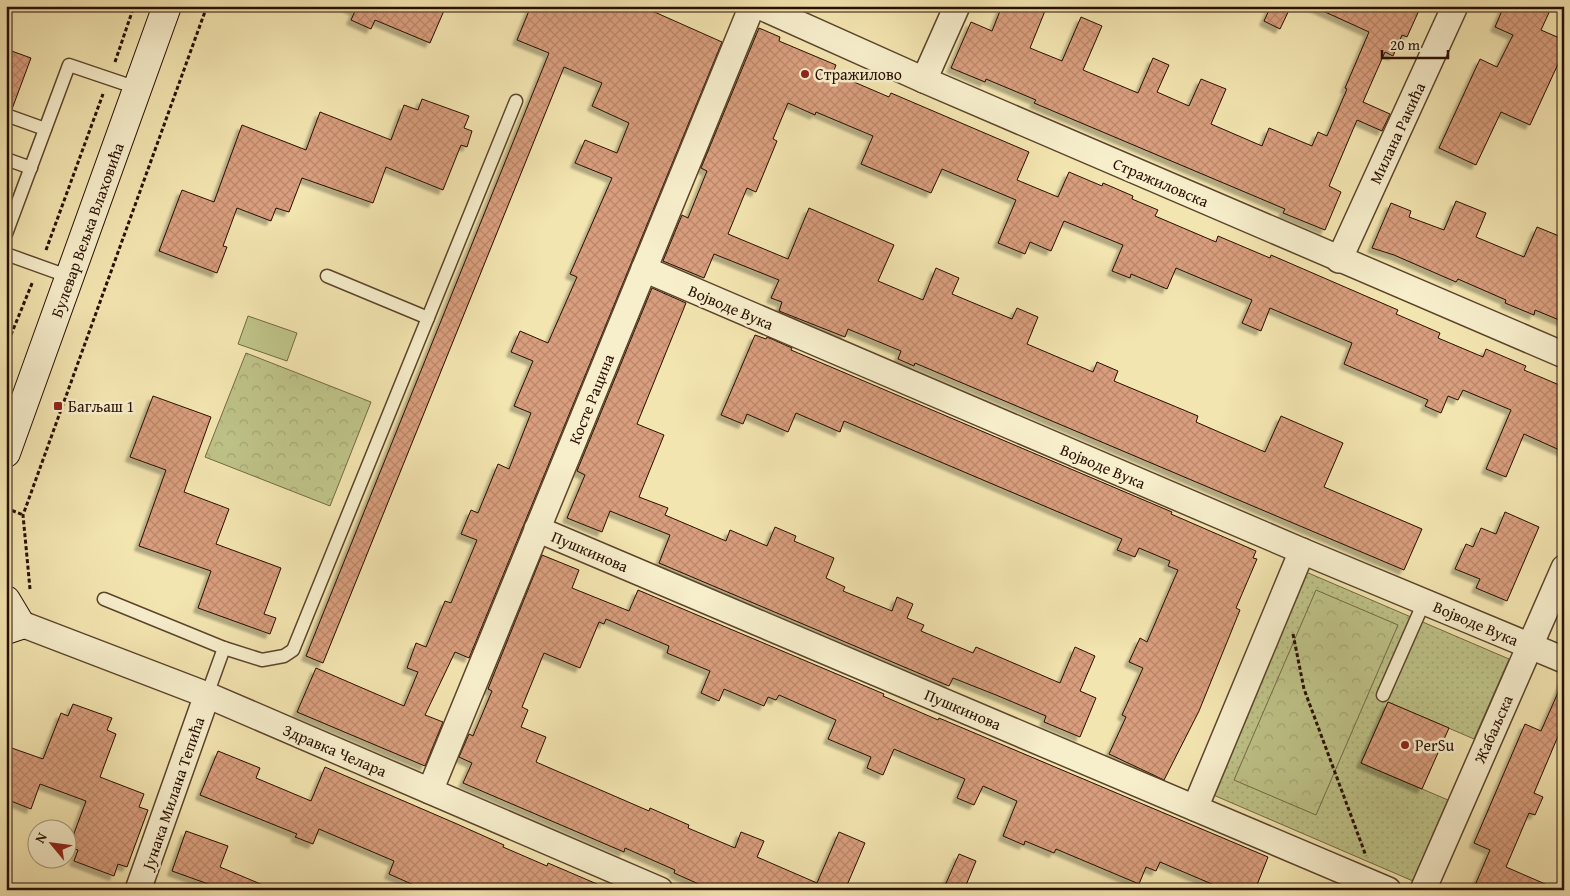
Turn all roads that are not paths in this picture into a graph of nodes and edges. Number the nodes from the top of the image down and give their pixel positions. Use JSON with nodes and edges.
{"nodes":[{"id":1,"x":166,"y":6,"type":"edge"},
{"id":2,"x":752,"y":6,"type":"edge"},
{"id":3,"x":759,"y":6,"type":"edge"},
{"id":4,"x":957,"y":6,"type":"edge"},
{"id":5,"x":1455,"y":6,"type":"edge"},
{"id":6,"x":924,"y":80,"type":"junction"},
{"id":7,"x":138,"y":88,"type":"junction"},
{"id":8,"x":516,"y":101,"type":"dead end"},
{"id":9,"x":6,"y":115,"type":"edge"},
{"id":10,"x":45,"y":129,"type":"junction"},
{"id":11,"x":6,"y":159,"type":"edge"},
{"id":12,"x":31,"y":168,"type":"junction"},
{"id":13,"x":6,"y":234,"type":"edge"},
{"id":14,"x":6,"y":254,"type":"edge"},
{"id":15,"x":1339,"y":260,"type":"junction"},
{"id":16,"x":644,"y":269,"type":"junction"},
{"id":17,"x":70,"y":276,"type":"junction"},
{"id":18,"x":326,"y":276,"type":"dead end"},
{"id":19,"x":428,"y":318,"type":"junction"},
{"id":20,"x":1564,"y":355,"type":"edge"},
{"id":21,"x":6,"y":453,"type":"edge"},
{"id":22,"x":537,"y":529,"type":"junction"},
{"id":23,"x":1302,"y":551,"type":"junction"},
{"id":24,"x":1564,"y":568,"type":"edge"},
{"id":25,"x":104,"y":599,"type":"dead end"},
{"id":26,"x":6,"y":600,"type":"edge"},
{"id":27,"x":1424,"y":602,"type":"junction"},
{"id":28,"x":11,"y":624,"type":"edge"},
{"id":29,"x":1530,"y":646,"type":"junction"},
{"id":30,"x":224,"y":648,"type":"junction"},
{"id":31,"x":1564,"y":660,"type":"edge"},
{"id":32,"x":207,"y":695,"type":"junction"},
{"id":33,"x":1383,"y":695,"type":"dead end"},
{"id":34,"x":430,"y":791,"type":"junction"},
{"id":35,"x":1195,"y":808,"type":"junction"},
{"id":36,"x":1384,"y":888,"type":"edge"},
{"id":37,"x":138,"y":890,"type":"edge"},
{"id":38,"x":660,"y":890,"type":"edge"},
{"id":39,"x":1423,"y":890,"type":"edge"}],
"edges":[{"from":1,"to":7,"type":"main road","name":"Булевар Вељка Влаховића"},
{"from":2,"to":16,"type":"street","name":"Косте Рацина"},
{"from":3,"to":6,"type":"street","name":"Стражиловска"},
{"from":4,"to":6,"type":"street"},
{"from":5,"to":15,"type":"street","name":"Милана Ракића"},
{"from":6,"to":15,"type":"street","name":"Стражиловска"},
{"from":7,"to":10,"type":"lane"},
{"from":7,"to":17,"type":"main road","name":"Булевар Вељка Влаховића"},
{"from":8,"to":19,"type":"lane"},
{"from":9,"to":10,"type":"lane"},
{"from":10,"to":12,"type":"lane"},
{"from":11,"to":12,"type":"lane"},
{"from":12,"to":13,"type":"lane"},
{"from":14,"to":17,"type":"lane"},
{"from":15,"to":20,"type":"street","name":"Стражиловска"},
{"from":16,"to":22,"type":"street","name":"Косте Рацина"},
{"from":16,"to":23,"type":"street","name":"Војводе Вука"},
{"from":17,"to":21,"type":"main road","name":"Булевар Вељка Влаховића"},
{"from":18,"to":19,"type":"lane"},
{"from":19,"to":30,"type":"lane"},
{"from":22,"to":34,"type":"street","name":"Косте Рацина"},
{"from":22,"to":35,"type":"street","name":"Пушкинова"},
{"from":23,"to":27,"type":"street","name":"Војводе Вука"},
{"from":23,"to":35,"type":"street"},
{"from":24,"to":29,"type":"street","name":"Жабаљска"},
{"from":25,"to":30,"type":"lane"},
{"from":26,"to":28,"type":"main road"},
{"from":27,"to":29,"type":"street","name":"Војводе Вука"},
{"from":27,"to":33,"type":"lane"},
{"from":28,"to":32,"type":"street","name":"Здравка Челара"},
{"from":29,"to":31,"type":"street","name":"Војводе Вука"},
{"from":29,"to":39,"type":"street","name":"Жабаљска"},
{"from":30,"to":32,"type":"lane"},
{"from":32,"to":34,"type":"street","name":"Здравка Челара"},
{"from":32,"to":37,"type":"street","name":"Јунака Милана Тепића"},
{"from":34,"to":38,"type":"street","name":"Здравка Челара"},
{"from":35,"to":36,"type":"street","name":"Пушкинова"}]}
